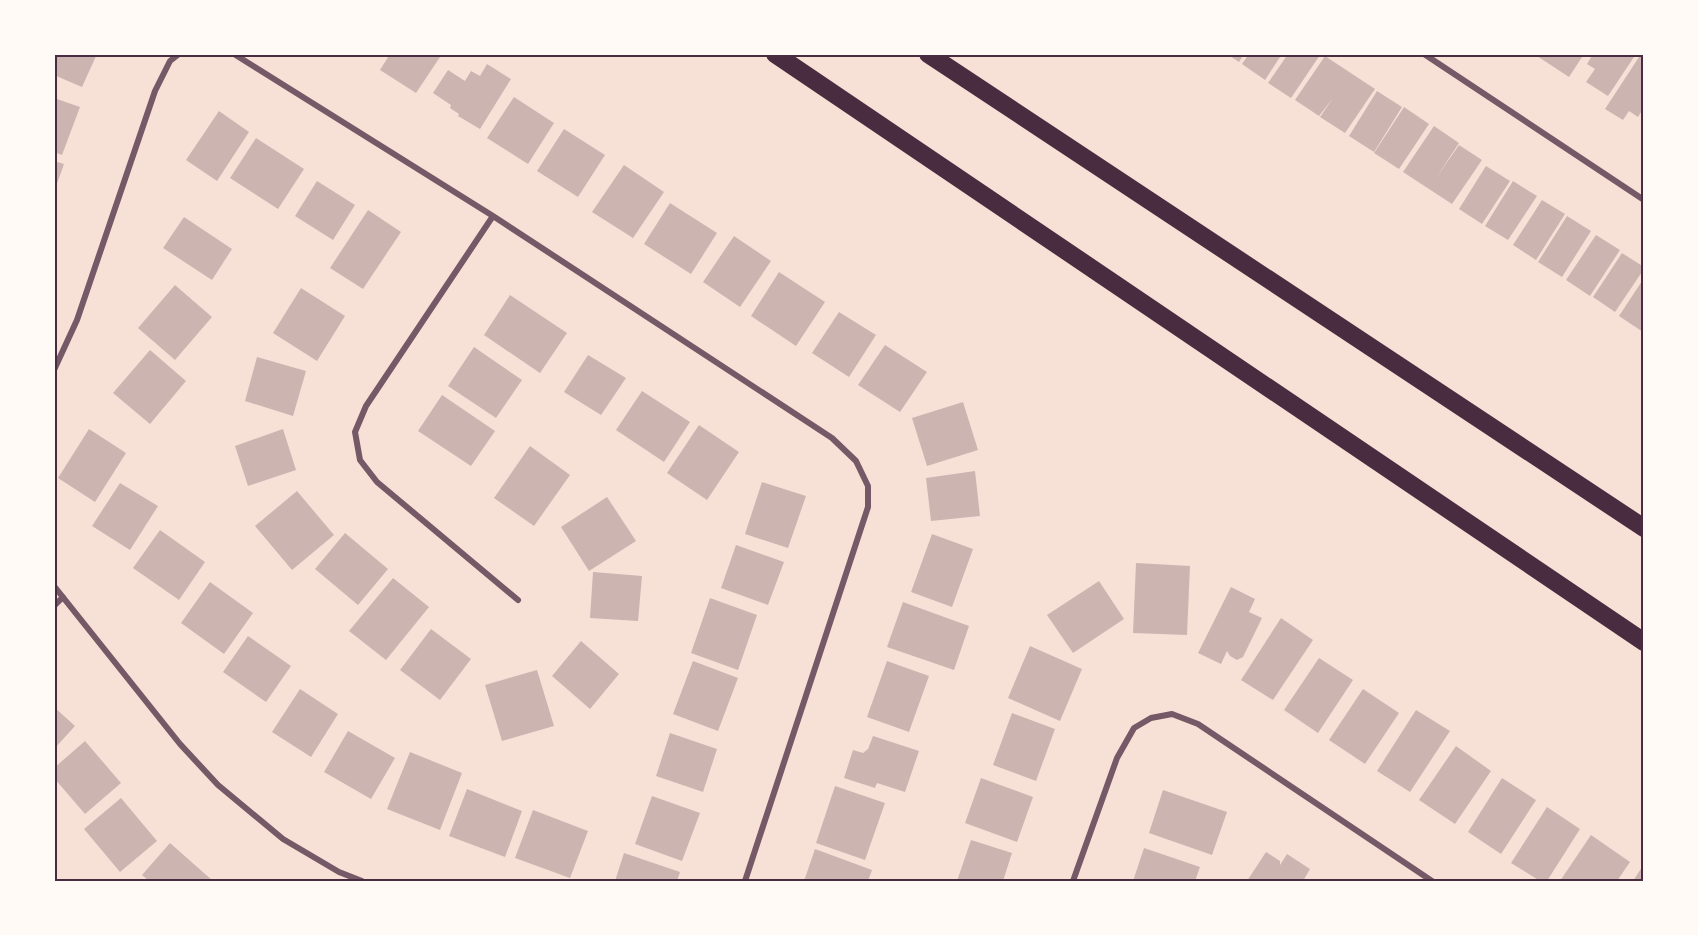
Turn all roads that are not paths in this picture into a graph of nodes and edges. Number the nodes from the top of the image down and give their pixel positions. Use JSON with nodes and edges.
{"nodes":[{"id":1,"x":179,"y":54,"type":"edge"},
{"id":2,"x":234,"y":54,"type":"edge"},
{"id":3,"x":775,"y":54,"type":"edge"},
{"id":4,"x":928,"y":54,"type":"edge"},
{"id":5,"x":1424,"y":54,"type":"edge"},
{"id":6,"x":1644,"y":200,"type":"edge"},
{"id":7,"x":493,"y":216,"type":"junction"},
{"id":8,"x":54,"y":370,"type":"edge"},
{"id":9,"x":1644,"y":528,"type":"edge"},
{"id":10,"x":54,"y":586,"type":"edge"},
{"id":11,"x":63,"y":597,"type":"junction"},
{"id":12,"x":518,"y":600,"type":"dead end"},
{"id":13,"x":54,"y":606,"type":"edge"},
{"id":14,"x":1644,"y":642,"type":"edge"},
{"id":15,"x":362,"y":881,"type":"edge"},
{"id":16,"x":745,"y":881,"type":"edge"},
{"id":17,"x":1073,"y":881,"type":"edge"},
{"id":18,"x":1432,"y":881,"type":"edge"}],
"edges":[{"from":1,"to":8,"type":"street"},
{"from":2,"to":7,"type":"street"},
{"from":3,"to":14,"type":"highway"},
{"from":4,"to":9,"type":"highway"},
{"from":5,"to":6,"type":"street"},
{"from":7,"to":12,"type":"street"},
{"from":7,"to":16,"type":"street"},
{"from":10,"to":11,"type":"street"},
{"from":11,"to":13,"type":"street"},
{"from":11,"to":15,"type":"street"},
{"from":17,"to":18,"type":"street"}]}
